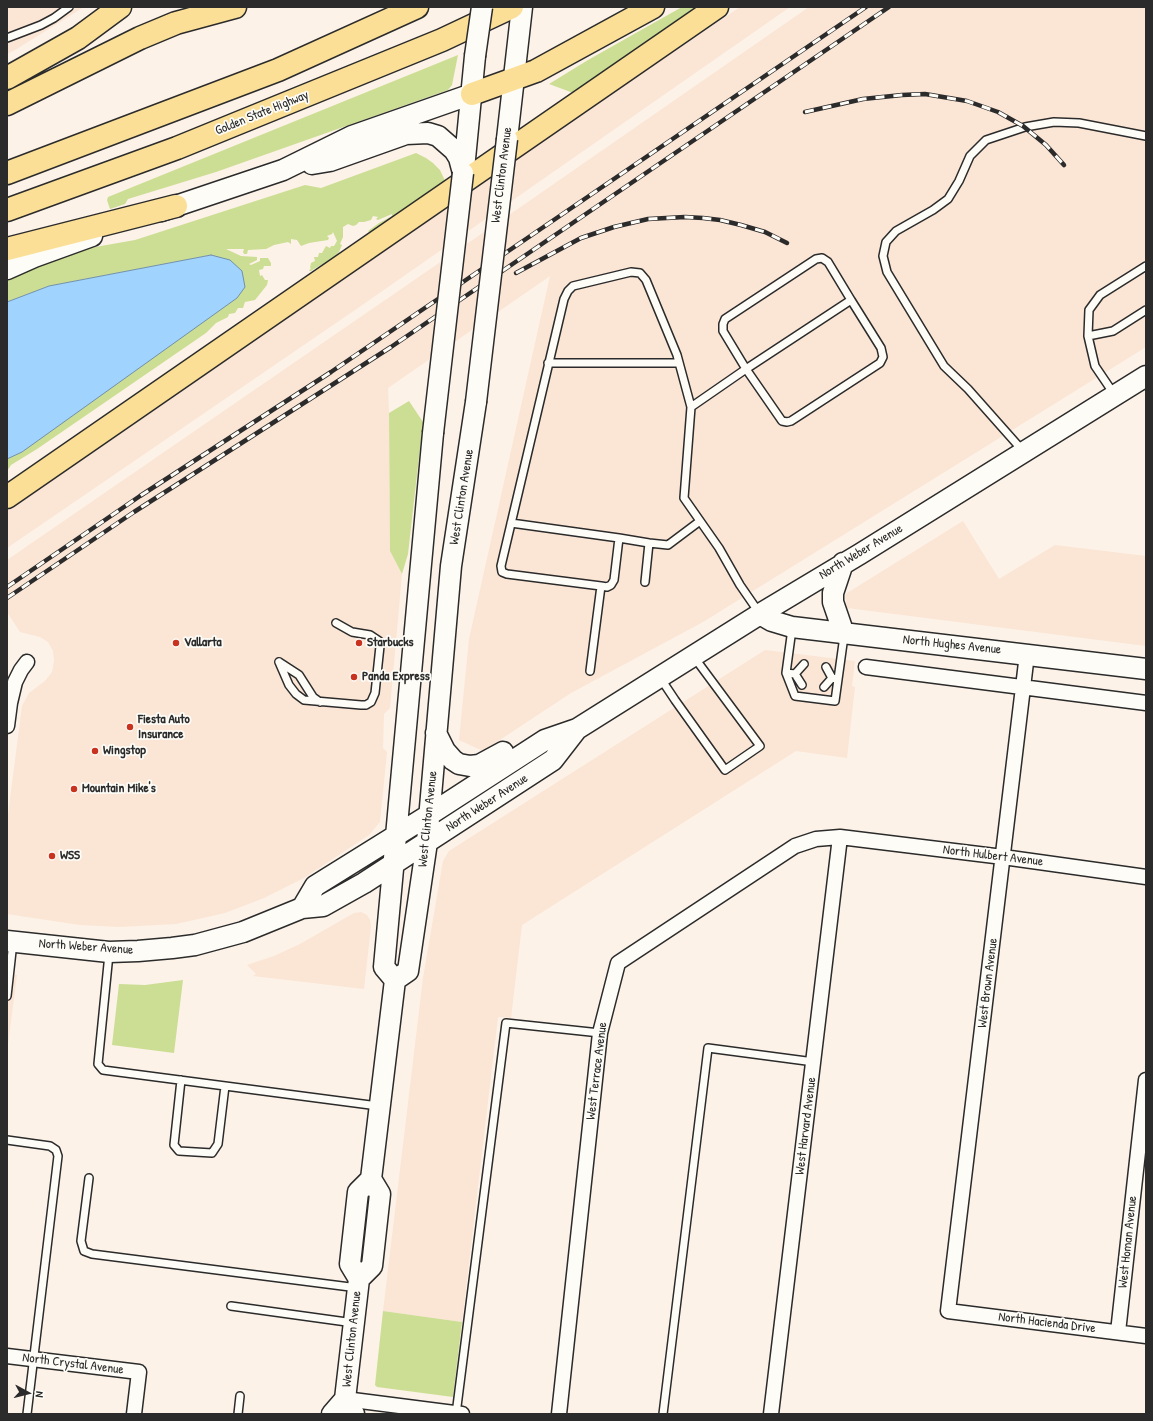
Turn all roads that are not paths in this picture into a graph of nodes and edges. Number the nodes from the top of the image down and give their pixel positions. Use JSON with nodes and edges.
{"nodes":[{"id":1,"x":69,"y":7,"type":"edge"},
{"id":2,"x":120,"y":7,"type":"edge"},
{"id":3,"x":235,"y":7,"type":"edge"},
{"id":4,"x":417,"y":7,"type":"edge"},
{"id":5,"x":482,"y":7,"type":"edge"},
{"id":6,"x":512,"y":7,"type":"edge"},
{"id":7,"x":522,"y":7,"type":"edge"},
{"id":8,"x":653,"y":7,"type":"edge"},
{"id":9,"x":717,"y":7,"type":"edge"},
{"id":10,"x":7,"y":38,"type":"edge"},
{"id":11,"x":7,"y":78,"type":"edge"},
{"id":12,"x":513,"y":80,"type":"junction"},
{"id":13,"x":472,"y":94,"type":"junction"},
{"id":14,"x":7,"y":104,"type":"edge"},
{"id":15,"x":1146,"y":136,"type":"edge"},
{"id":16,"x":283,"y":170,"type":"junction"},
{"id":17,"x":7,"y":173,"type":"edge"},
{"id":18,"x":463,"y":173,"type":"junction"},
{"id":19,"x":176,"y":206,"type":"junction"},
{"id":20,"x":7,"y":210,"type":"edge"},
{"id":21,"x":7,"y":249,"type":"edge"},
{"id":22,"x":1146,"y":266,"type":"edge"},
{"id":23,"x":7,"y":269,"type":"edge"},
{"id":24,"x":851,"y":300,"type":"junction"},
{"id":25,"x":1146,"y":310,"type":"edge"},
{"id":26,"x":1088,"y":336,"type":"junction"},
{"id":27,"x":548,"y":363,"type":"junction"},
{"id":28,"x":679,"y":363,"type":"junction"},
{"id":29,"x":746,"y":369,"type":"junction"},
{"id":30,"x":1146,"y":376,"type":"edge"},
{"id":31,"x":1115,"y":396,"type":"junction"},
{"id":32,"x":691,"y":407,"type":"junction"},
{"id":33,"x":1024,"y":452,"type":"junction"},
{"id":34,"x":7,"y":497,"type":"edge"},
{"id":35,"x":700,"y":521,"type":"junction"},
{"id":36,"x":511,"y":523,"type":"junction"},
{"id":37,"x":619,"y":538,"type":"junction"},
{"id":38,"x":650,"y":544,"type":"junction"},
{"id":39,"x":843,"y":563,"type":"junction"},
{"id":40,"x":646,"y":582,"type":"dead end"},
{"id":41,"x":601,"y":586,"type":"junction"},
{"id":42,"x":760,"y":614,"type":"junction"},
{"id":43,"x":336,"y":623,"type":"dead end"},
{"id":44,"x":792,"y":627,"type":"junction"},
{"id":45,"x":844,"y":634,"type":"junction"},
{"id":46,"x":1027,"y":654,"type":"junction"},
{"id":47,"x":693,"y":656,"type":"junction"},
{"id":48,"x":27,"y":662,"type":"dead end"},
{"id":49,"x":804,"y":664,"type":"dead end"},
{"id":50,"x":826,"y":667,"type":"dead end"},
{"id":51,"x":866,"y":667,"type":"dead end"},
{"id":52,"x":1146,"y":669,"type":"edge"},
{"id":53,"x":590,"y":671,"type":"dead end"},
{"id":54,"x":786,"y":673,"type":"junction"},
{"id":55,"x":795,"y":674,"type":"junction"},
{"id":56,"x":803,"y":675,"type":"dead end"},
{"id":57,"x":660,"y":677,"type":"junction"},
{"id":58,"x":832,"y":678,"type":"junction"},
{"id":59,"x":802,"y":685,"type":"dead end"},
{"id":60,"x":824,"y":687,"type":"dead end"},
{"id":61,"x":1022,"y":687,"type":"junction"},
{"id":62,"x":321,"y":702,"type":"junction"},
{"id":63,"x":1146,"y":703,"type":"edge"},
{"id":64,"x":7,"y":726,"type":"edge"},
{"id":65,"x":577,"y":729,"type":"junction"},
{"id":66,"x":436,"y":733,"type":"junction"},
{"id":67,"x":527,"y":751,"type":"junction"},
{"id":68,"x":429,"y":815,"type":"junction"},
{"id":69,"x":397,"y":836,"type":"junction"},
{"id":70,"x":840,"y":837,"type":"junction"},
{"id":71,"x":427,"y":842,"type":"junction"},
{"id":72,"x":1002,"y":857,"type":"junction"},
{"id":73,"x":394,"y":863,"type":"junction"},
{"id":74,"x":1146,"y":877,"type":"edge"},
{"id":75,"x":302,"y":908,"type":"junction"},
{"id":76,"x":10,"y":941,"type":"edge"},
{"id":77,"x":109,"y":952,"type":"junction"},
{"id":78,"x":395,"y":980,"type":"junction"},
{"id":79,"x":7,"y":996,"type":"edge"},
{"id":80,"x":600,"y":1033,"type":"junction"},
{"id":81,"x":814,"y":1062,"type":"junction"},
{"id":82,"x":181,"y":1080,"type":"junction"},
{"id":83,"x":1146,"y":1080,"type":"edge"},
{"id":84,"x":225,"y":1086,"type":"junction"},
{"id":85,"x":379,"y":1106,"type":"junction"},
{"id":86,"x":7,"y":1140,"type":"edge"},
{"id":87,"x":89,"y":1178,"type":"dead end"},
{"id":88,"x":358,"y":1283,"type":"junction"},
{"id":89,"x":231,"y":1306,"type":"dead end"},
{"id":90,"x":948,"y":1311,"type":"joint"},
{"id":91,"x":354,"y":1323,"type":"junction"},
{"id":92,"x":1118,"y":1332,"type":"junction"},
{"id":93,"x":1146,"y":1336,"type":"edge"},
{"id":94,"x":7,"y":1356,"type":"edge"},
{"id":95,"x":34,"y":1360,"type":"junction"},
{"id":96,"x":240,"y":1396,"type":"dead end"},
{"id":97,"x":350,"y":1407,"type":"edge"},
{"id":98,"x":27,"y":1414,"type":"edge"},
{"id":99,"x":134,"y":1414,"type":"edge"},
{"id":100,"x":238,"y":1414,"type":"edge"},
{"id":101,"x":332,"y":1414,"type":"edge"},
{"id":102,"x":458,"y":1414,"type":"edge"},
{"id":103,"x":559,"y":1414,"type":"edge"},
{"id":104,"x":664,"y":1414,"type":"edge"},
{"id":105,"x":771,"y":1414,"type":"edge"}],
"edges":[{"from":1,"to":10,"type":"lane"},
{"from":2,"to":11,"type":"highway"},
{"from":3,"to":14,"type":"highway"},
{"from":4,"to":17,"type":"highway"},
{"from":5,"to":13,"type":"main road","bridge":true},
{"from":6,"to":20,"type":"highway","name":"Golden State Highway"},
{"from":7,"to":12,"type":"main road","name":"West Clinton Avenue"},
{"from":8,"to":12,"type":"highway"},
{"from":9,"to":34,"type":"highway"},
{"from":12,"to":13,"type":"highway"},
{"from":12,"to":66,"type":"main road","name":"West Clinton Avenue","bridge":true},
{"from":13,"to":16,"type":"main road"},
{"from":13,"to":18,"type":"main road"},
{"from":15,"to":33,"type":"lane"},
{"from":16,"to":18,"type":"main road"},
{"from":16,"to":19,"type":"main road"},
{"from":18,"to":69,"type":"main road","bridge":true},
{"from":19,"to":21,"type":"highway"},
{"from":19,"to":23,"type":"main road"},
{"from":22,"to":26,"type":"lane"},
{"from":24,"to":29,"type":"lane"},
{"from":24,"to":29,"type":"lane"},
{"from":24,"to":29,"type":"lane"},
{"from":25,"to":26,"type":"lane"},
{"from":26,"to":31,"type":"lane"},
{"from":27,"to":28,"type":"lane"},
{"from":27,"to":28,"type":"lane"},
{"from":27,"to":36,"type":"lane"},
{"from":28,"to":32,"type":"lane"},
{"from":29,"to":32,"type":"lane"},
{"from":30,"to":31,"type":"main road","name":"North Weber Avenue"},
{"from":31,"to":33,"type":"main road","name":"North Weber Avenue"},
{"from":32,"to":35,"type":"lane"},
{"from":33,"to":39,"type":"main road","name":"North Weber Avenue"},
{"from":35,"to":38,"type":"lane"},
{"from":35,"to":42,"type":"lane"},
{"from":36,"to":37,"type":"lane"},
{"from":36,"to":41,"type":"lane"},
{"from":37,"to":38,"type":"lane"},
{"from":37,"to":41,"type":"lane"},
{"from":38,"to":40,"type":"lane"},
{"from":39,"to":42,"type":"main road","name":"North Weber Avenue"},
{"from":39,"to":45,"type":"main road"},
{"from":41,"to":53,"type":"lane"},
{"from":42,"to":44,"type":"main road","name":"North Hughes Avenue"},
{"from":42,"to":47,"type":"main road","name":"North Weber Avenue"},
{"from":43,"to":62,"type":"lane"},
{"from":44,"to":45,"type":"main road","name":"North Hughes Avenue"},
{"from":44,"to":54,"type":"lane"},
{"from":45,"to":46,"type":"main road","name":"North Hughes Avenue"},
{"from":45,"to":58,"type":"lane"},
{"from":46,"to":52,"type":"main road","name":"North Hughes Avenue"},
{"from":46,"to":61,"type":"street","name":"West Brown Avenue"},
{"from":47,"to":57,"type":"main road","name":"North Weber Avenue"},
{"from":47,"to":57,"type":"lane"},
{"from":48,"to":64,"type":"street"},
{"from":49,"to":55,"type":"lane"},
{"from":50,"to":58,"type":"lane"},
{"from":51,"to":61,"type":"street"},
{"from":54,"to":55,"type":"lane"},
{"from":54,"to":58,"type":"lane"},
{"from":55,"to":56,"type":"lane"},
{"from":55,"to":59,"type":"lane"},
{"from":57,"to":65,"type":"main road","name":"North Weber Avenue"},
{"from":58,"to":60,"type":"lane"},
{"from":61,"to":63,"type":"street"},
{"from":61,"to":72,"type":"street","name":"West Brown Avenue"},
{"from":62,"to":62,"type":"lane"},
{"from":65,"to":67,"type":"main road","name":"North Weber Avenue"},
{"from":65,"to":71,"type":"main road","name":"North Weber Avenue"},
{"from":66,"to":67,"type":"main road"},
{"from":66,"to":68,"type":"main road","name":"West Clinton Avenue"},
{"from":67,"to":68,"type":"main road","name":"North Weber Avenue"},
{"from":68,"to":69,"type":"main road","name":"North Weber Avenue"},
{"from":68,"to":71,"type":"main road","name":"West Clinton Avenue"},
{"from":69,"to":73,"type":"main road"},
{"from":69,"to":75,"type":"main road","name":"North Weber Avenue"},
{"from":70,"to":72,"type":"street","name":"North Hulbert Avenue"},
{"from":70,"to":80,"type":"street","name":"West Terrace Avenue"},
{"from":70,"to":81,"type":"street","name":"West Harvard Avenue"},
{"from":71,"to":73,"type":"main road","name":"North Weber Avenue"},
{"from":71,"to":78,"type":"main road","name":"West Clinton Avenue"},
{"from":72,"to":74,"type":"street","name":"North Hulbert Avenue"},
{"from":72,"to":90,"type":"street","name":"West Brown Avenue"},
{"from":73,"to":75,"type":"main road","name":"North Weber Avenue"},
{"from":73,"to":78,"type":"main road"},
{"from":75,"to":77,"type":"main road","name":"North Weber Avenue"},
{"from":76,"to":77,"type":"main road","name":"North Weber Avenue"},
{"from":76,"to":79,"type":"lane"},
{"from":77,"to":82,"type":"lane"},
{"from":78,"to":85,"type":"main road","name":"West Clinton Avenue"},
{"from":80,"to":102,"type":"lane"},
{"from":80,"to":103,"type":"street","name":"West Terrace Avenue"},
{"from":81,"to":104,"type":"lane"},
{"from":81,"to":105,"type":"street","name":"West Harvard Avenue"},
{"from":82,"to":84,"type":"lane"},
{"from":82,"to":84,"type":"lane"},
{"from":83,"to":92,"type":"street","name":"West Homan Avenue"},
{"from":84,"to":85,"type":"lane"},
{"from":85,"to":88,"type":"main road","name":"West Clinton Avenue"},
{"from":86,"to":95,"type":"lane"},
{"from":87,"to":88,"type":"lane"},
{"from":88,"to":91,"type":"main road","name":"West Clinton Avenue"},
{"from":89,"to":91,"type":"lane"},
{"from":90,"to":92,"type":"street","name":"North Hacienda Drive"},
{"from":91,"to":97,"type":"main road","name":"West Clinton Avenue"},
{"from":92,"to":93,"type":"street","name":"North Hacienda Drive"},
{"from":94,"to":95,"type":"street","name":"North Crystal Avenue"},
{"from":95,"to":98,"type":"lane"},
{"from":95,"to":99,"type":"street","name":"North Crystal Avenue"},
{"from":96,"to":100,"type":"lane"},
{"from":97,"to":101,"type":"main road","name":"West Clinton Avenue"},
{"from":97,"to":102,"type":"street"}]}
